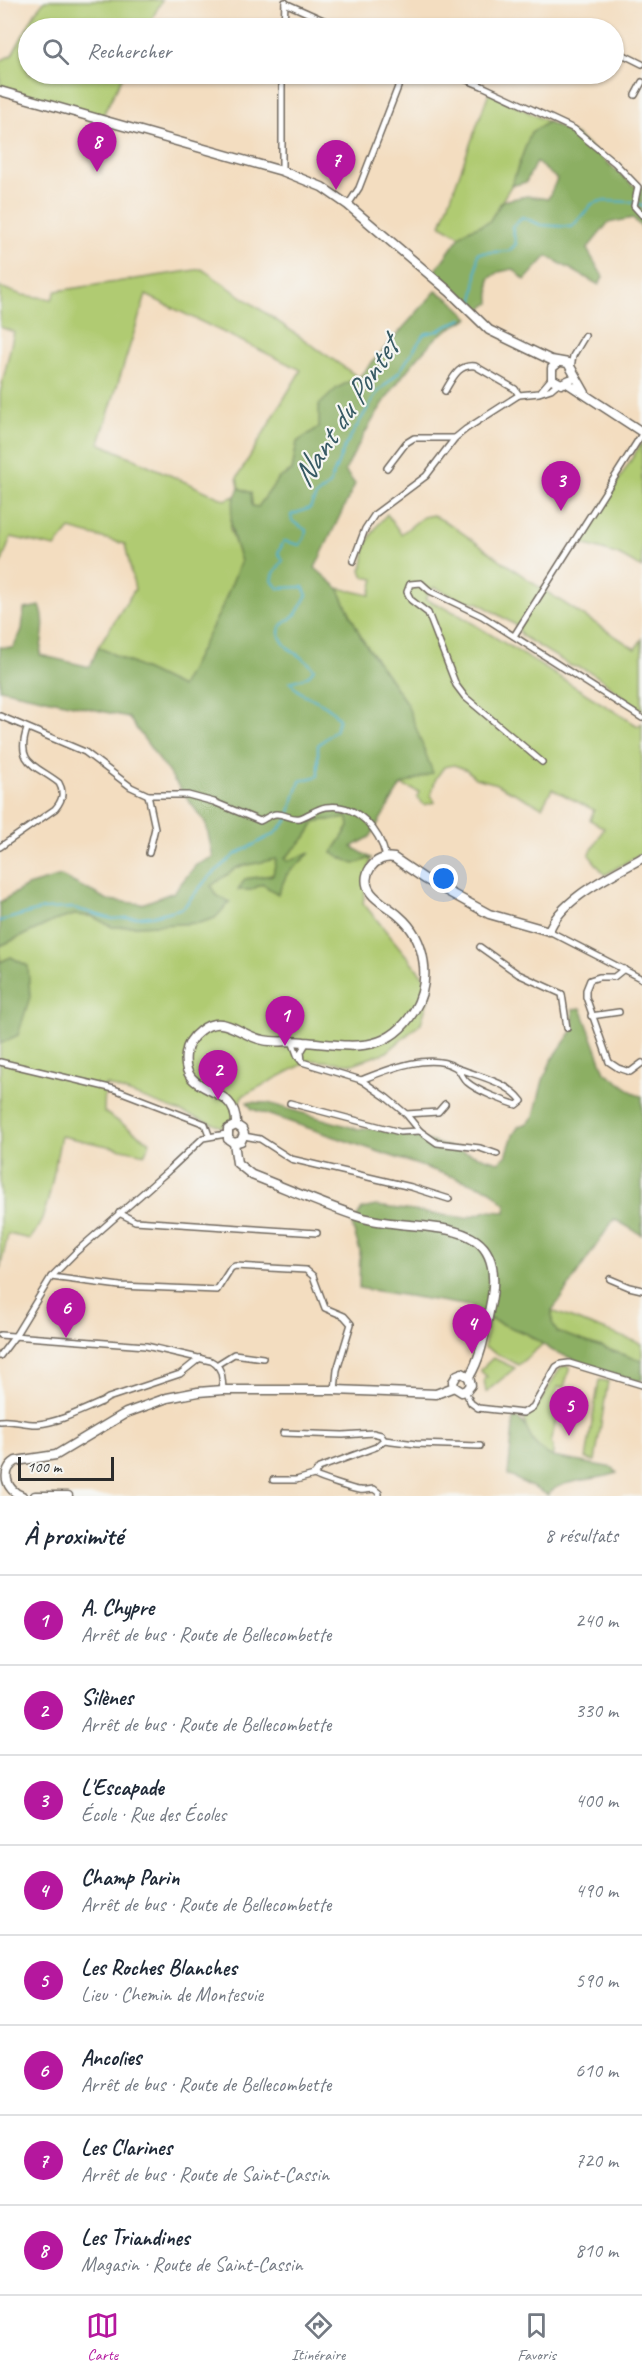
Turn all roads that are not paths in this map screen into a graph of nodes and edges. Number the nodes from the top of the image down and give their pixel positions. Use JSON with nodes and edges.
{"nodes":[{"id":1,"x":285,"y":2,"type":"edge"},
{"id":2,"x":284,"y":18,"type":"edge"},
{"id":3,"x":319,"y":18,"type":"edge"},
{"id":4,"x":624,"y":55,"type":"edge"},
{"id":5,"x":642,"y":64,"type":"edge"},
{"id":6,"x":642,"y":82,"type":"edge"},
{"id":7,"x":282,"y":84,"type":"edge"},
{"id":8,"x":399,"y":84,"type":"edge"},
{"id":9,"x":478,"y":84,"type":"edge"},
{"id":10,"x":0,"y":92,"type":"edge"},
{"id":11,"x":635,"y":94,"type":"dead end"},
{"id":12,"x":282,"y":171,"type":"junction"},
{"id":13,"x":348,"y":205,"type":"junction"},
{"id":14,"x":642,"y":215,"type":"edge"},
{"id":15,"x":585,"y":336,"type":"dead end"},
{"id":16,"x":538,"y":354,"type":"junction"},
{"id":17,"x":573,"y":356,"type":"junction"},
{"id":18,"x":560,"y":362,"type":"junction"},
{"id":19,"x":572,"y":371,"type":"junction"},
{"id":20,"x":557,"y":378,"type":"junction"},
{"id":21,"x":445,"y":391,"type":"dead end"},
{"id":22,"x":585,"y":393,"type":"junction"},
{"id":23,"x":519,"y":395,"type":"junction"},
{"id":24,"x":642,"y":433,"type":"edge"},
{"id":25,"x":455,"y":438,"type":"junction"},
{"id":26,"x":387,"y":468,"type":"dead end"},
{"id":27,"x":353,"y":561,"type":"dead end"},
{"id":28,"x":514,"y":636,"type":"junction"},
{"id":29,"x":0,"y":716,"type":"edge"},
{"id":30,"x":642,"y":718,"type":"edge"},
{"id":31,"x":27,"y":729,"type":"junction"},
{"id":32,"x":542,"y":762,"type":"dead end"},
{"id":33,"x":148,"y":795,"type":"junction"},
{"id":34,"x":0,"y":847,"type":"edge"},
{"id":35,"x":149,"y":853,"type":"dead end"},
{"id":36,"x":386,"y":857,"type":"junction"},
{"id":37,"x":642,"y":858,"type":"edge"},
{"id":38,"x":549,"y":931,"type":"junction"},
{"id":39,"x":480,"y":947,"type":"dead end"},
{"id":40,"x":624,"y":969,"type":"junction"},
{"id":41,"x":642,"y":979,"type":"edge"},
{"id":42,"x":619,"y":1012,"type":"dead end"},
{"id":43,"x":591,"y":1016,"type":"junction"},
{"id":44,"x":567,"y":1028,"type":"dead end"},
{"id":45,"x":292,"y":1041,"type":"junction"},
{"id":46,"x":307,"y":1042,"type":"junction"},
{"id":47,"x":0,"y":1062,"type":"edge"},
{"id":48,"x":302,"y":1062,"type":"junction"},
{"id":49,"x":642,"y":1063,"type":"edge"},
{"id":50,"x":457,"y":1068,"type":"junction"},
{"id":51,"x":361,"y":1080,"type":"junction"},
{"id":52,"x":290,"y":1103,"type":"dead end"},
{"id":53,"x":445,"y":1104,"type":"dead end"},
{"id":54,"x":406,"y":1114,"type":"junction"},
{"id":55,"x":236,"y":1125,"type":"junction"},
{"id":56,"x":420,"y":1131,"type":"junction"},
{"id":57,"x":226,"y":1134,"type":"junction"},
{"id":58,"x":209,"y":1135,"type":"junction"},
{"id":59,"x":244,"y":1136,"type":"junction"},
{"id":60,"x":234,"y":1143,"type":"junction"},
{"id":61,"x":497,"y":1154,"type":"dead end"},
{"id":62,"x":449,"y":1199,"type":"dead end"},
{"id":63,"x":119,"y":1213,"type":"junction"},
{"id":64,"x":317,"y":1233,"type":"dead end"},
{"id":65,"x":51,"y":1277,"type":"junction"},
{"id":66,"x":610,"y":1279,"type":"dead end"},
{"id":67,"x":642,"y":1290,"type":"edge"},
{"id":68,"x":0,"y":1335,"type":"edge"},
{"id":69,"x":15,"y":1336,"type":"junction"},
{"id":70,"x":0,"y":1356,"type":"edge"},
{"id":71,"x":200,"y":1358,"type":"junction"},
{"id":72,"x":263,"y":1358,"type":"dead end"},
{"id":73,"x":218,"y":1364,"type":"junction"},
{"id":74,"x":469,"y":1377,"type":"junction"},
{"id":75,"x":642,"y":1385,"type":"edge"},
{"id":76,"x":454,"y":1387,"type":"junction"},
{"id":77,"x":223,"y":1390,"type":"junction"},
{"id":78,"x":335,"y":1390,"type":"junction"},
{"id":79,"x":465,"y":1391,"type":"junction"},
{"id":80,"x":0,"y":1421,"type":"edge"},
{"id":81,"x":283,"y":1433,"type":"dead end"},
{"id":82,"x":384,"y":1440,"type":"junction"},
{"id":83,"x":480,"y":1446,"type":"dead end"},
{"id":84,"x":314,"y":1475,"type":"junction"},
{"id":85,"x":273,"y":1480,"type":"dead end"},
{"id":86,"x":22,"y":1496,"type":"edge"},
{"id":87,"x":35,"y":1496,"type":"edge"},
{"id":88,"x":68,"y":1496,"type":"edge"},
{"id":89,"x":380,"y":1496,"type":"edge"}],
"edges":[{"from":1,"to":2,"type":"street"},
{"from":1,"to":3,"type":"street"},
{"from":4,"to":5,"type":"street"},
{"from":6,"to":11,"type":"street"},
{"from":7,"to":12,"type":"street"},
{"from":8,"to":13,"type":"street"},
{"from":9,"to":14,"type":"street"},
{"from":10,"to":12,"type":"street"},
{"from":12,"to":13,"type":"street"},
{"from":13,"to":16,"type":"street"},
{"from":15,"to":17,"type":"street"},
{"from":16,"to":18,"type":"street"},
{"from":16,"to":20,"type":"street"},
{"from":17,"to":18,"type":"street"},
{"from":17,"to":19,"type":"street"},
{"from":18,"to":19,"type":"street"},
{"from":18,"to":20,"type":"street"},
{"from":19,"to":20,"type":"street"},
{"from":19,"to":22,"type":"street"},
{"from":20,"to":22,"type":"street"},
{"from":20,"to":23,"type":"street"},
{"from":21,"to":23,"type":"street"},
{"from":22,"to":24,"type":"street"},
{"from":23,"to":25,"type":"street"},
{"from":24,"to":28,"type":"street"},
{"from":25,"to":26,"type":"street"},
{"from":25,"to":27,"type":"street"},
{"from":28,"to":30,"type":"street"},
{"from":28,"to":32,"type":"street"},
{"from":29,"to":31,"type":"street"},
{"from":31,"to":33,"type":"street"},
{"from":31,"to":34,"type":"street"},
{"from":33,"to":35,"type":"street"},
{"from":33,"to":36,"type":"street"},
{"from":36,"to":38,"type":"street"},
{"from":36,"to":46,"type":"street"},
{"from":37,"to":38,"type":"street"},
{"from":38,"to":40,"type":"street"},
{"from":39,"to":44,"type":"street"},
{"from":40,"to":41,"type":"street"},
{"from":40,"to":43,"type":"street"},
{"from":42,"to":43,"type":"street"},
{"from":43,"to":49,"type":"street"},
{"from":45,"to":46,"type":"street"},
{"from":45,"to":48,"type":"street"},
{"from":45,"to":55,"type":"street"},
{"from":46,"to":48,"type":"street"},
{"from":47,"to":58,"type":"street"},
{"from":48,"to":51,"type":"street"},
{"from":50,"to":50,"type":"street"},
{"from":50,"to":51,"type":"street"},
{"from":51,"to":54,"type":"street"},
{"from":52,"to":56,"type":"street"},
{"from":53,"to":54,"type":"street"},
{"from":54,"to":56,"type":"street"},
{"from":55,"to":57,"type":"street"},
{"from":55,"to":59,"type":"street"},
{"from":56,"to":61,"type":"street"},
{"from":57,"to":58,"type":"street"},
{"from":57,"to":60,"type":"street"},
{"from":58,"to":63,"type":"street"},
{"from":59,"to":60,"type":"street"},
{"from":59,"to":62,"type":"street"},
{"from":60,"to":74,"type":"street"},
{"from":63,"to":64,"type":"street"},
{"from":63,"to":65,"type":"street"},
{"from":65,"to":69,"type":"street"},
{"from":65,"to":78,"type":"street"},
{"from":66,"to":67,"type":"street"},
{"from":68,"to":69,"type":"street"},
{"from":69,"to":70,"type":"street"},
{"from":69,"to":71,"type":"street"},
{"from":71,"to":73,"type":"street"},
{"from":71,"to":80,"type":"street"},
{"from":72,"to":73,"type":"street"},
{"from":73,"to":77,"type":"street"},
{"from":74,"to":76,"type":"street"},
{"from":74,"to":79,"type":"street"},
{"from":75,"to":79,"type":"street"},
{"from":76,"to":78,"type":"street"},
{"from":76,"to":79,"type":"street"},
{"from":77,"to":78,"type":"street"},
{"from":77,"to":86,"type":"street"},
{"from":81,"to":82,"type":"street"},
{"from":82,"to":83,"type":"street"},
{"from":82,"to":84,"type":"street"},
{"from":84,"to":85,"type":"street"},
{"from":84,"to":89,"type":"street"},
{"from":87,"to":88,"type":"street"}]}
